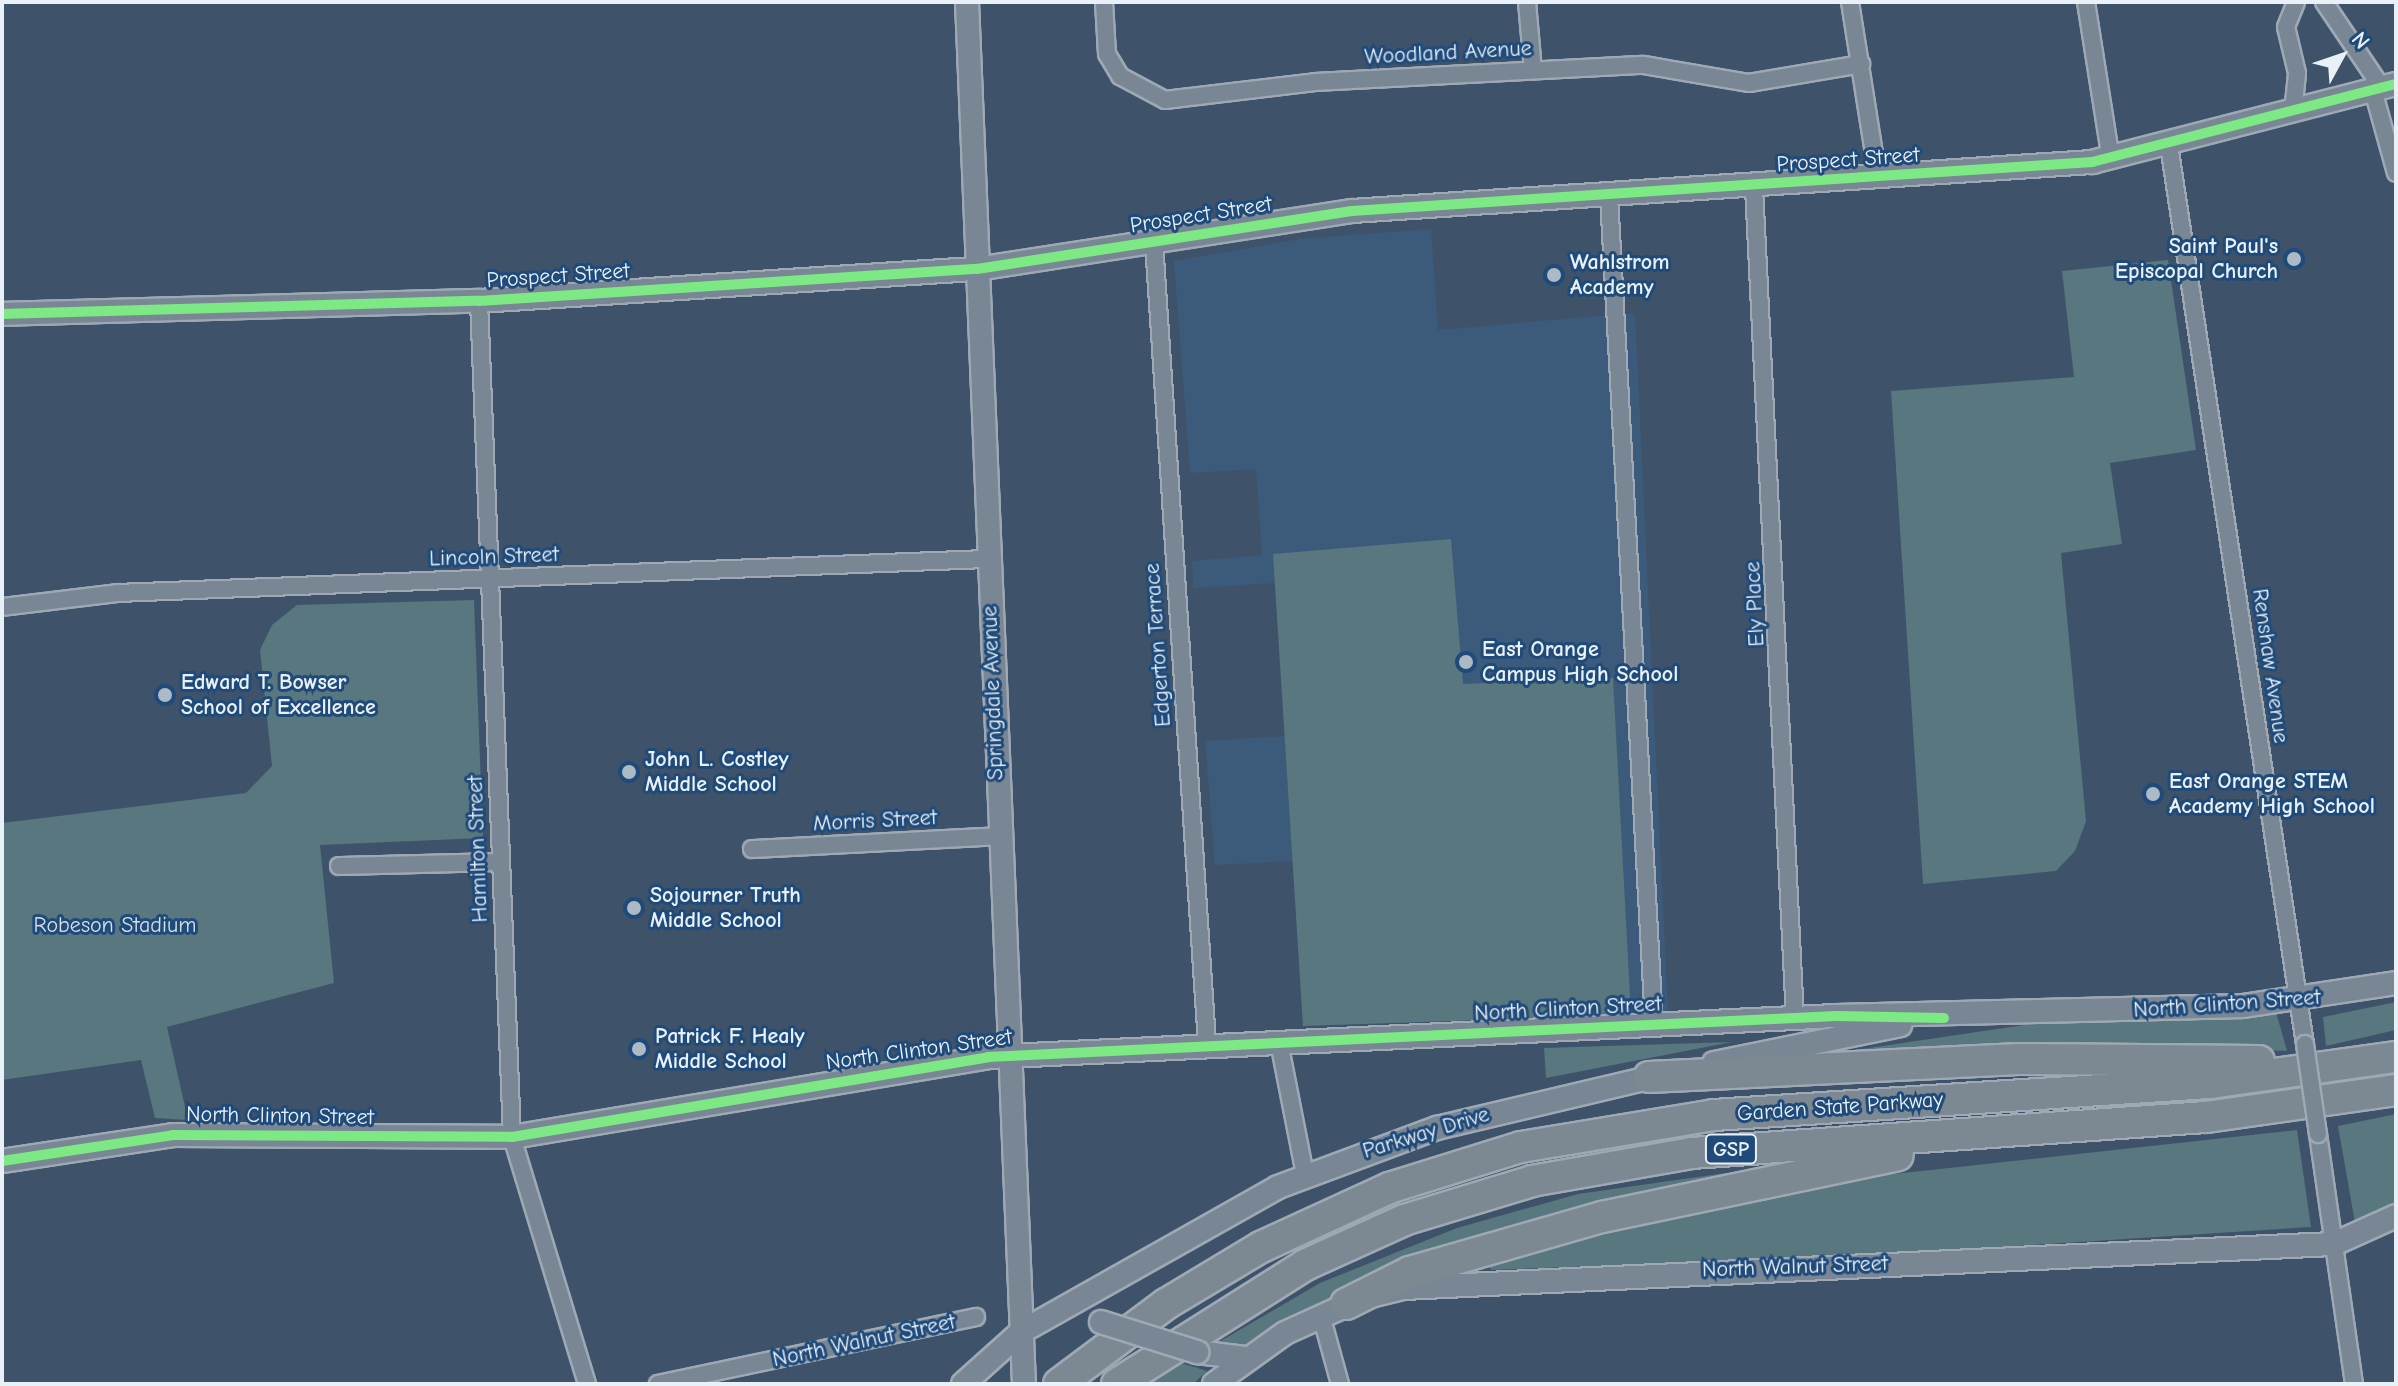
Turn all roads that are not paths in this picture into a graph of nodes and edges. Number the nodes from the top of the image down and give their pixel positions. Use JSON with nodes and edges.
{"nodes":[{"id":1,"x":967,"y":2,"type":"edge"},
{"id":2,"x":1104,"y":2,"type":"edge"},
{"id":3,"x":1527,"y":2,"type":"edge"},
{"id":4,"x":1850,"y":2,"type":"edge"},
{"id":5,"x":2086,"y":2,"type":"edge"},
{"id":6,"x":2296,"y":2,"type":"edge"},
{"id":7,"x":2324,"y":2,"type":"edge"},
{"id":8,"x":1861,"y":64,"type":"junction"},
{"id":9,"x":1533,"y":70,"type":"junction"},
{"id":10,"x":2384,"y":87,"type":"edge"},
{"id":11,"x":2293,"y":112,"type":"junction"},
{"id":12,"x":2169,"y":145,"type":"junction"},
{"id":13,"x":2111,"y":160,"type":"junction"},
{"id":14,"x":2396,"y":173,"type":"edge"},
{"id":15,"x":1878,"y":178,"type":"junction"},
{"id":16,"x":1754,"y":187,"type":"junction"},
{"id":17,"x":1609,"y":196,"type":"junction"},
{"id":18,"x":1154,"y":243,"type":"junction"},
{"id":19,"x":977,"y":269,"type":"junction"},
{"id":20,"x":479,"y":301,"type":"junction"},
{"id":21,"x":2,"y":314,"type":"edge"},
{"id":22,"x":988,"y":559,"type":"junction"},
{"id":23,"x":489,"y":579,"type":"junction"},
{"id":24,"x":2,"y":607,"type":"edge"},
{"id":25,"x":999,"y":836,"type":"junction"},
{"id":26,"x":752,"y":849,"type":"dead end"},
{"id":27,"x":500,"y":862,"type":"junction"},
{"id":28,"x":339,"y":866,"type":"dead end"},
{"id":29,"x":2396,"y":983,"type":"edge"},
{"id":30,"x":2298,"y":1002,"type":"junction"},
{"id":31,"x":1944,"y":1018,"type":"junction"},
{"id":32,"x":1795,"y":1019,"type":"junction"},
{"id":33,"x":1654,"y":1025,"type":"junction"},
{"id":34,"x":1279,"y":1042,"type":"junction"},
{"id":35,"x":1207,"y":1044,"type":"junction"},
{"id":36,"x":1007,"y":1056,"type":"junction"},
{"id":37,"x":2385,"y":1059,"type":"edge"},
{"id":38,"x":1649,"y":1077,"type":"junction"},
{"id":39,"x":2396,"y":1090,"type":"edge"},
{"id":40,"x":2098,"y":1125,"type":"junction"},
{"id":41,"x":512,"y":1137,"type":"junction"},
{"id":42,"x":2,"y":1161,"type":"edge"},
{"id":43,"x":1305,"y":1175,"type":"junction"},
{"id":44,"x":2396,"y":1216,"type":"edge"},
{"id":45,"x":2334,"y":1244,"type":"junction"},
{"id":46,"x":1118,"y":1276,"type":"junction"},
{"id":47,"x":1334,"y":1310,"type":"junction"},
{"id":48,"x":976,"y":1317,"type":"dead end"},
{"id":49,"x":1021,"y":1332,"type":"junction"},
{"id":50,"x":1245,"y":1358,"type":"junction"},
{"id":51,"x":1023,"y":1380,"type":"edge"},
{"id":52,"x":587,"y":1384,"type":"edge"},
{"id":53,"x":658,"y":1384,"type":"edge"},
{"id":54,"x":963,"y":1384,"type":"edge"},
{"id":55,"x":1059,"y":1384,"type":"edge"},
{"id":56,"x":1117,"y":1384,"type":"edge"},
{"id":57,"x":1214,"y":1384,"type":"edge"},
{"id":58,"x":1340,"y":1384,"type":"edge"},
{"id":59,"x":2354,"y":1384,"type":"edge"}],
"edges":[{"from":1,"to":19,"type":"street","name":"Springdale Avenue"},
{"from":2,"to":9,"type":"street","name":"Woodland Avenue"},
{"from":3,"to":9,"type":"street"},
{"from":4,"to":8,"type":"street"},
{"from":5,"to":13,"type":"street"},
{"from":6,"to":11,"type":"street"},
{"from":7,"to":10,"type":"street"},
{"from":8,"to":9,"type":"street","name":"Woodland Avenue"},
{"from":8,"to":15,"type":"street"},
{"from":10,"to":11,"type":"street","name":"Prospect Street"},
{"from":10,"to":14,"type":"street"},
{"from":11,"to":12,"type":"street","name":"Prospect Street"},
{"from":12,"to":13,"type":"street","name":"Prospect Street"},
{"from":12,"to":30,"type":"street","name":"Renshaw Avenue"},
{"from":13,"to":15,"type":"street","name":"Prospect Street"},
{"from":15,"to":16,"type":"street","name":"Prospect Street"},
{"from":16,"to":17,"type":"street","name":"Prospect Street"},
{"from":16,"to":32,"type":"street","name":"Ely Place"},
{"from":17,"to":18,"type":"street","name":"Prospect Street"},
{"from":17,"to":33,"type":"street"},
{"from":18,"to":19,"type":"street","name":"Prospect Street"},
{"from":18,"to":35,"type":"street","name":"Edgerton Terrace"},
{"from":19,"to":20,"type":"street","name":"Prospect Street"},
{"from":19,"to":22,"type":"street","name":"Springdale Avenue"},
{"from":20,"to":21,"type":"street","name":"Prospect Street"},
{"from":20,"to":23,"type":"street","name":"Hamilton Street"},
{"from":22,"to":23,"type":"street","name":"Lincoln Street"},
{"from":22,"to":25,"type":"street","name":"Springdale Avenue"},
{"from":23,"to":24,"type":"street","name":"Lincoln Street"},
{"from":23,"to":27,"type":"street","name":"Hamilton Street"},
{"from":25,"to":26,"type":"street","name":"Morris Street"},
{"from":25,"to":36,"type":"street","name":"Springdale Avenue"},
{"from":27,"to":28,"type":"street"},
{"from":27,"to":41,"type":"street","name":"Hamilton Street"},
{"from":29,"to":30,"type":"street","name":"North Clinton Street"},
{"from":30,"to":31,"type":"street","name":"North Clinton Street"},
{"from":30,"to":45,"type":"street","name":"Renshaw Avenue","bridge":true},
{"from":31,"to":32,"type":"street","name":"North Clinton Street"},
{"from":31,"to":38,"type":"street","name":"Parkway Drive"},
{"from":32,"to":33,"type":"street","name":"North Clinton Street"},
{"from":33,"to":34,"type":"street","name":"North Clinton Street"},
{"from":34,"to":35,"type":"street","name":"North Clinton Street"},
{"from":34,"to":43,"type":"street"},
{"from":35,"to":36,"type":"street","name":"North Clinton Street"},
{"from":36,"to":41,"type":"street","name":"North Clinton Street"},
{"from":36,"to":49,"type":"street","name":"Springdale Avenue"},
{"from":37,"to":38,"type":"highway"},
{"from":37,"to":55,"type":"highway","name":"Garden State Parkway","number":"GSP"},
{"from":38,"to":43,"type":"street","name":"Parkway Drive"},
{"from":39,"to":40,"type":"highway","name":"Garden State Parkway","number":"GSP"},
{"from":40,"to":47,"type":"highway"},
{"from":40,"to":56,"type":"highway","name":"Garden State Parkway","number":"GSP"},
{"from":41,"to":42,"type":"street","name":"North Clinton Street"},
{"from":41,"to":52,"type":"street","name":"Hamilton Street"},
{"from":43,"to":46,"type":"street","name":"Parkway Drive"},
{"from":44,"to":45,"type":"street","name":"North Walnut Street"},
{"from":45,"to":47,"type":"street","name":"North Walnut Street"},
{"from":45,"to":59,"type":"street","name":"Renshaw Avenue"},
{"from":46,"to":49,"type":"street","name":"Parkway Drive"},
{"from":46,"to":50,"type":"street","bridge":true},
{"from":47,"to":50,"type":"street","name":"North Walnut Street"},
{"from":47,"to":58,"type":"street"},
{"from":48,"to":53,"type":"street","name":"North Walnut Street"},
{"from":49,"to":51,"type":"street","name":"Springdale Avenue"},
{"from":49,"to":54,"type":"street","name":"Parkway Drive"},
{"from":50,"to":57,"type":"street","name":"North Walnut Street"}]}
